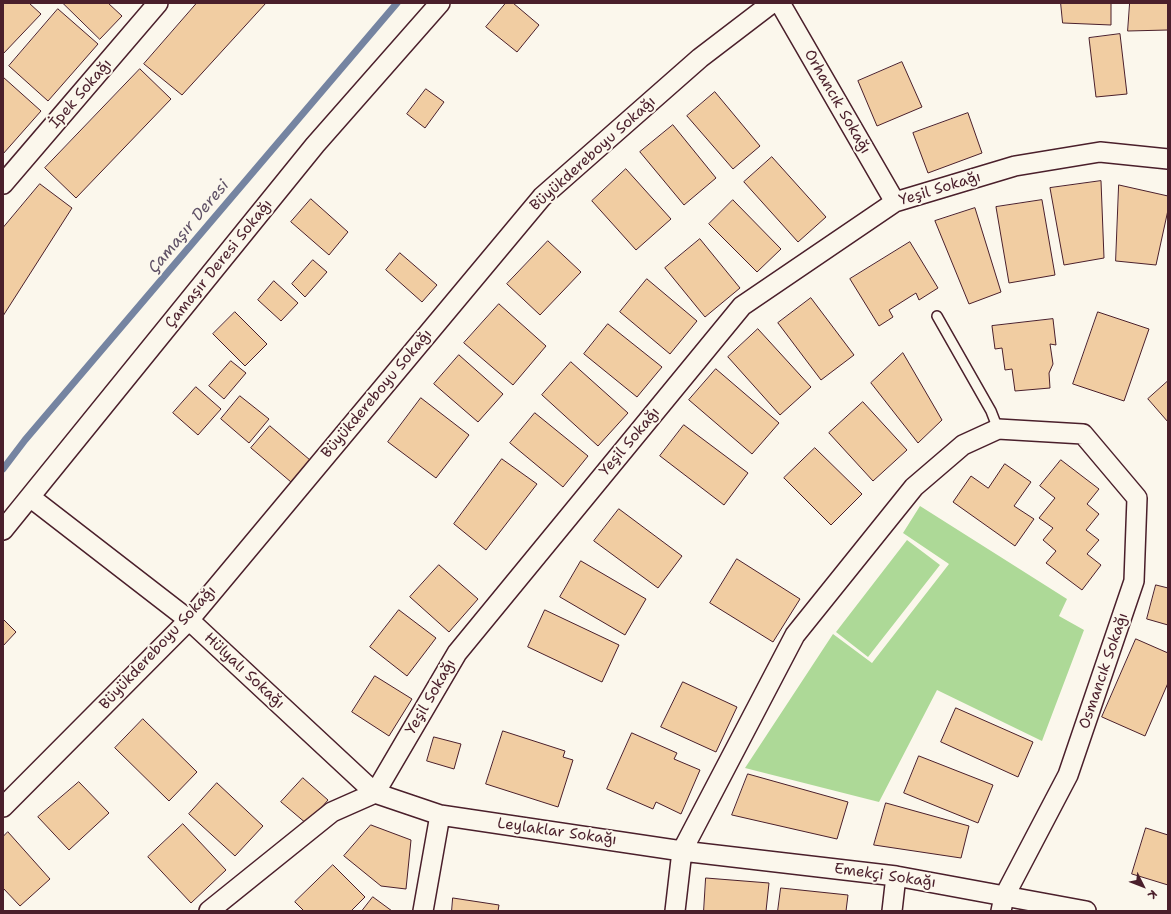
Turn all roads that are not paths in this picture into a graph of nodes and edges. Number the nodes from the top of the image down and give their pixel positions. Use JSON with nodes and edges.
{"nodes":[{"id":1,"x":158,"y":3,"type":"edge"},
{"id":2,"x":440,"y":3,"type":"edge"},
{"id":3,"x":772,"y":3,"type":"edge"},
{"id":4,"x":780,"y":3,"type":"edge"},
{"id":5,"x":1168,"y":159,"type":"edge"},
{"id":6,"x":3,"y":184,"type":"edge"},
{"id":7,"x":895,"y":202,"type":"junction"},
{"id":8,"x":937,"y":316,"type":"dead end"},
{"id":9,"x":998,"y":429,"type":"junction"},
{"id":10,"x":30,"y":497,"type":"junction"},
{"id":11,"x":3,"y":530,"type":"edge"},
{"id":12,"x":189,"y":620,"type":"junction"},
{"id":13,"x":375,"y":793,"type":"junction"},
{"id":14,"x":3,"y":807,"type":"edge"},
{"id":15,"x":440,"y":815,"type":"junction"},
{"id":16,"x":682,"y":851,"type":"junction"},
{"id":17,"x":896,"y":876,"type":"junction"},
{"id":18,"x":1003,"y":904,"type":"edge"},
{"id":19,"x":209,"y":911,"type":"edge"},
{"id":20,"x":423,"y":911,"type":"edge"},
{"id":21,"x":675,"y":911,"type":"edge"},
{"id":22,"x":892,"y":911,"type":"edge"},
{"id":23,"x":1086,"y":911,"type":"edge"}],
"edges":[{"from":1,"to":6,"type":"street","name":"İpek Sokağı"},
{"from":2,"to":10,"type":"street","name":"Çamaşır Deresi Sokağı"},
{"from":3,"to":12,"type":"street","name":"Büyükdereboyu Sokağı"},
{"from":4,"to":7,"type":"street","name":"Orhancık Sokağı"},
{"from":5,"to":7,"type":"street","name":"Yeşil Sokağı"},
{"from":7,"to":13,"type":"street","name":"Yeşil Sokağı"},
{"from":8,"to":9,"type":"lane"},
{"from":9,"to":16,"type":"street"},
{"from":9,"to":18,"type":"street","name":"Osmancık Sokağı"},
{"from":10,"to":11,"type":"street","name":"Çamaşır Deresi Sokağı"},
{"from":10,"to":12,"type":"street","name":"Hülyalı Sokağı"},
{"from":12,"to":13,"type":"street","name":"Hülyalı Sokağı"},
{"from":12,"to":14,"type":"street","name":"Büyükdereboyu Sokağı"},
{"from":13,"to":15,"type":"street","name":"Leylaklar Sokağı"},
{"from":13,"to":19,"type":"street"},
{"from":15,"to":16,"type":"street","name":"Leylaklar Sokağı"},
{"from":15,"to":20,"type":"street"},
{"from":16,"to":17,"type":"street","name":"Emekçi Sokağı"},
{"from":16,"to":21,"type":"street"},
{"from":17,"to":18,"type":"street","name":"Emekçi Sokağı"},
{"from":17,"to":22,"type":"street"},
{"from":18,"to":23,"type":"street","name":"Emekçi Sokağı"}]}
